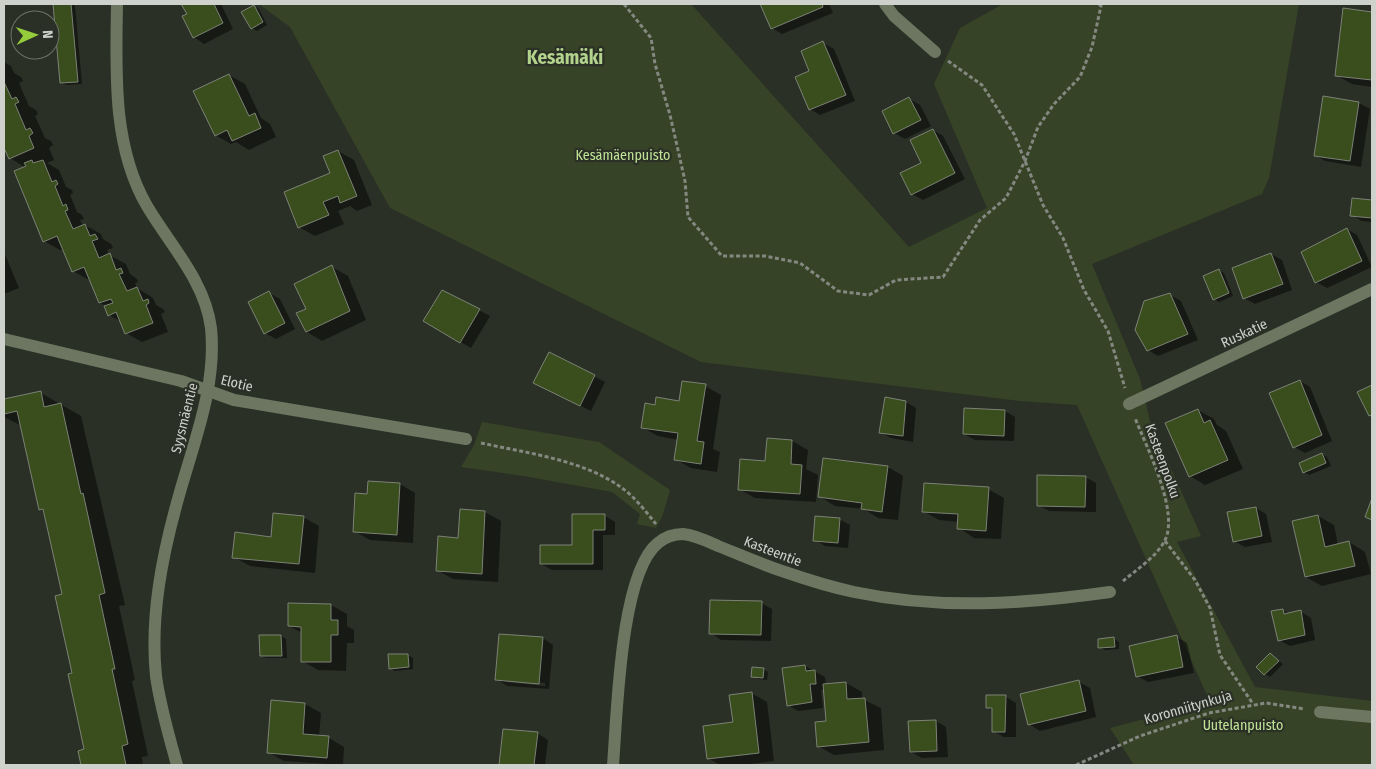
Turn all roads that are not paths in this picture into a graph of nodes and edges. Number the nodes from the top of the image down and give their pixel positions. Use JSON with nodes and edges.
{"nodes":[{"id":1,"x":117,"y":4,"type":"edge"},
{"id":2,"x":885,"y":4,"type":"edge"},
{"id":3,"x":935,"y":52,"type":"road end"},
{"id":4,"x":1372,"y":289,"type":"edge"},
{"id":5,"x":4,"y":338,"type":"edge"},
{"id":6,"x":208,"y":391,"type":"junction"},
{"id":7,"x":1130,"y":404,"type":"road end"},
{"id":8,"x":466,"y":439,"type":"road end"},
{"id":9,"x":1110,"y":592,"type":"road end"},
{"id":10,"x":1320,"y":712,"type":"road end"},
{"id":11,"x":1372,"y":717,"type":"edge"},
{"id":12,"x":177,"y":765,"type":"edge"},
{"id":13,"x":613,"y":765,"type":"edge"}],
"edges":[{"from":1,"to":6,"type":"street","name":"Syysmäentie"},
{"from":2,"to":3,"type":"street"},
{"from":4,"to":7,"type":"street","name":"Ruskatie"},
{"from":5,"to":6,"type":"street","name":"Elotie"},
{"from":6,"to":8,"type":"street","name":"Elotie"},
{"from":6,"to":12,"type":"street","name":"Syysmäentie"},
{"from":9,"to":13,"type":"street","name":"Kasteentie"},
{"from":10,"to":11,"type":"street"}]}
